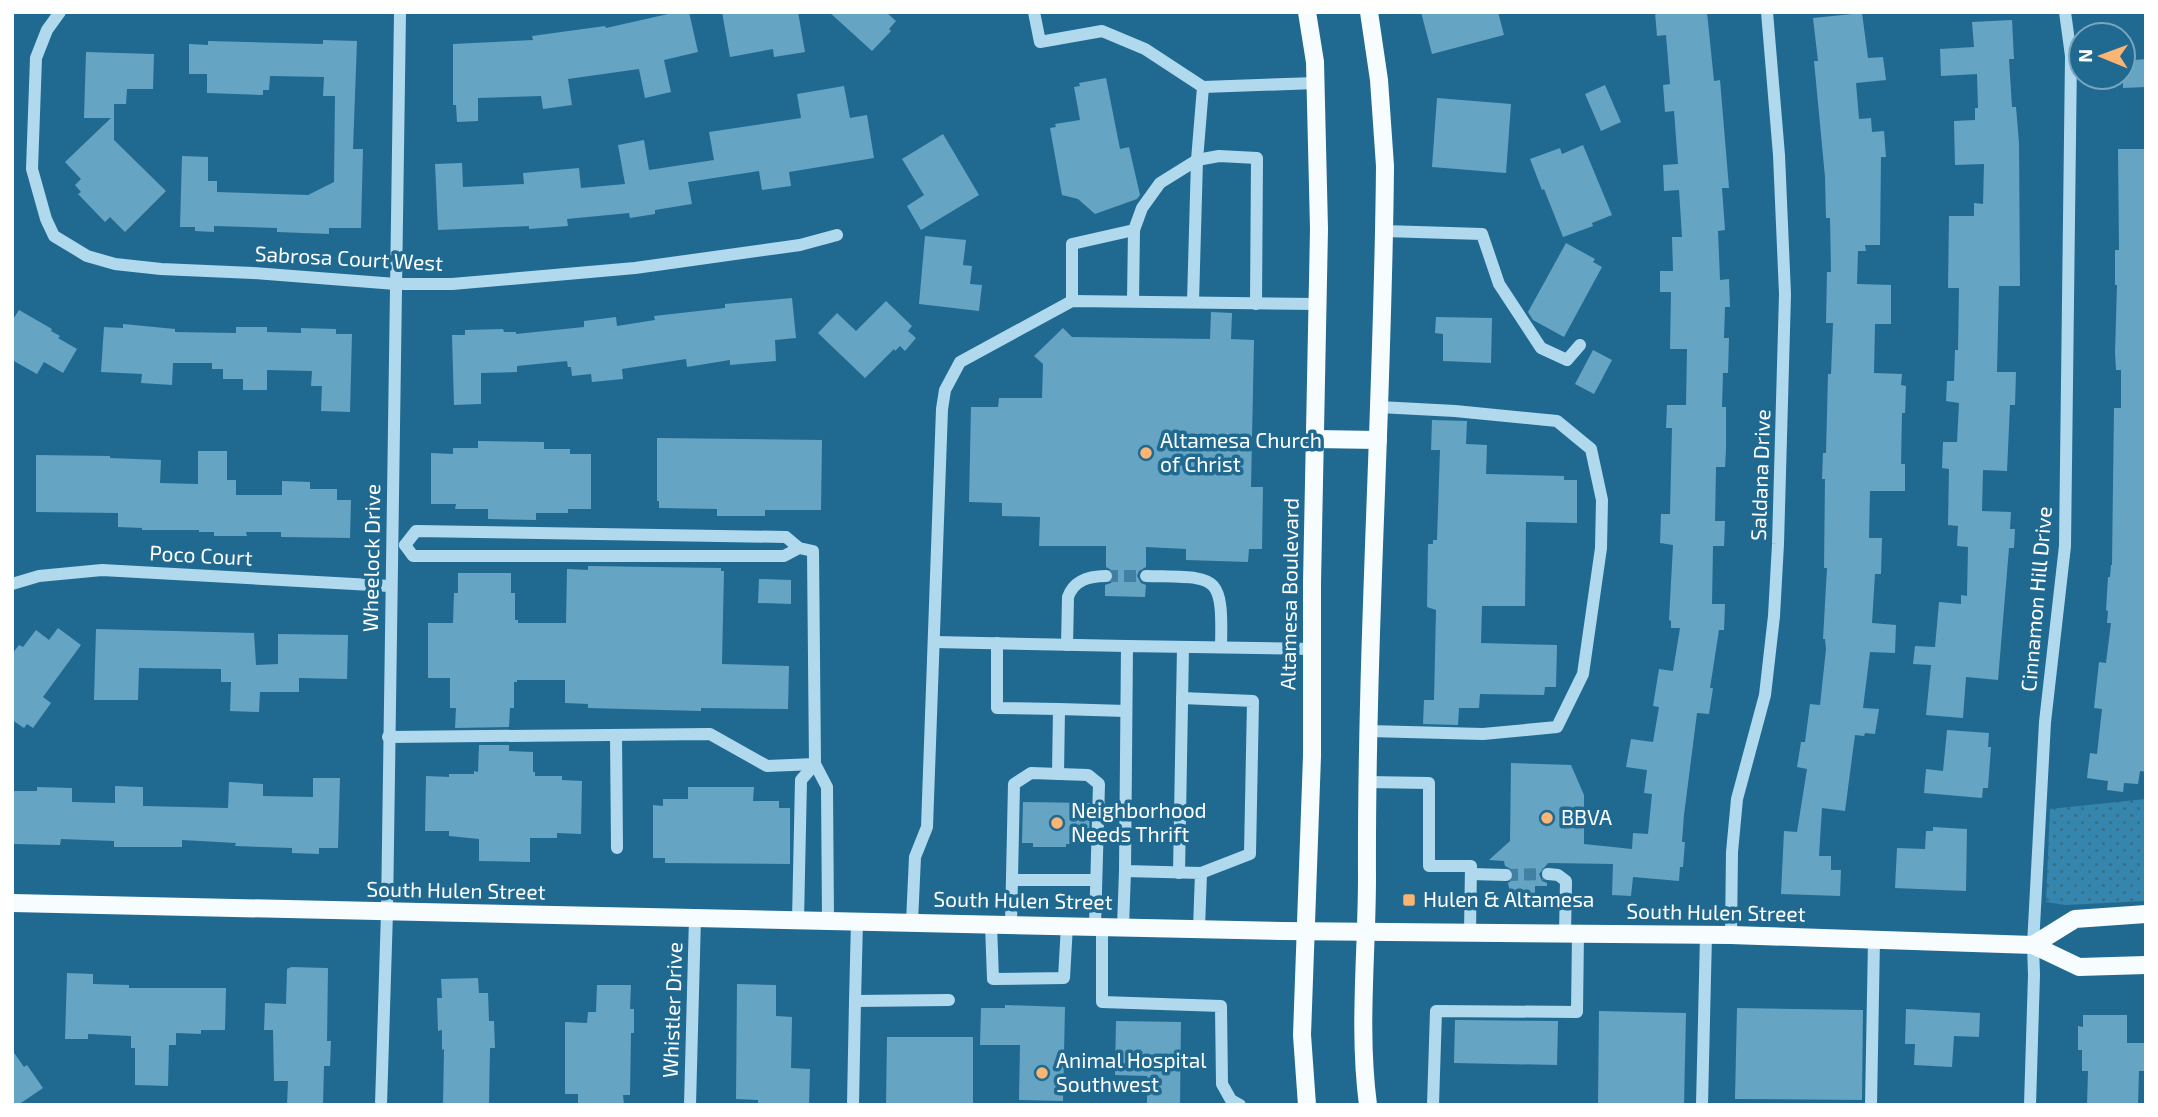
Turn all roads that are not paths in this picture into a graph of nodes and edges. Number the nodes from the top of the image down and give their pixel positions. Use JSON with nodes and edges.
{"nodes":[{"id":1,"x":60,"y":12,"type":"edge"},
{"id":2,"x":400,"y":12,"type":"edge"},
{"id":3,"x":1034,"y":12,"type":"edge"},
{"id":4,"x":1307,"y":12,"type":"edge"},
{"id":5,"x":1369,"y":12,"type":"edge"},
{"id":6,"x":1767,"y":12,"type":"edge"},
{"id":7,"x":2065,"y":12,"type":"edge"},
{"id":8,"x":1316,"y":83,"type":"junction"},
{"id":9,"x":1203,"y":87,"type":"junction"},
{"id":10,"x":1197,"y":160,"type":"junction"},
{"id":11,"x":1134,"y":230,"type":"junction"},
{"id":12,"x":1384,"y":231,"type":"junction"},
{"id":13,"x":837,"y":235,"type":"dead end"},
{"id":14,"x":396,"y":284,"type":"junction"},
{"id":15,"x":1072,"y":301,"type":"junction"},
{"id":16,"x":1133,"y":301,"type":"junction"},
{"id":17,"x":1193,"y":302,"type":"junction"},
{"id":18,"x":1256,"y":304,"type":"junction"},
{"id":19,"x":1317,"y":304,"type":"junction"},
{"id":20,"x":1580,"y":345,"type":"dead end"},
{"id":21,"x":1379,"y":407,"type":"junction"},
{"id":22,"x":1314,"y":439,"type":"junction"},
{"id":23,"x":1378,"y":440,"type":"junction"},
{"id":24,"x":391,"y":545,"type":"junction"},
{"id":25,"x":405,"y":545,"type":"junction"},
{"id":26,"x":799,"y":548,"type":"junction"},
{"id":27,"x":1105,"y":576,"type":"tunnel mouth"},
{"id":28,"x":1146,"y":576,"type":"tunnel mouth"},
{"id":29,"x":12,"y":584,"type":"edge"},
{"id":30,"x":390,"y":586,"type":"junction"},
{"id":31,"x":934,"y":642,"type":"junction"},
{"id":32,"x":997,"y":643,"type":"junction"},
{"id":33,"x":1067,"y":645,"type":"junction"},
{"id":34,"x":1127,"y":646,"type":"junction"},
{"id":35,"x":1184,"y":647,"type":"junction"},
{"id":36,"x":1221,"y":647,"type":"junction"},
{"id":37,"x":1312,"y":649,"type":"junction"},
{"id":38,"x":1182,"y":698,"type":"junction"},
{"id":39,"x":1059,"y":709,"type":"junction"},
{"id":40,"x":1126,"y":711,"type":"junction"},
{"id":41,"x":1369,"y":731,"type":"junction"},
{"id":42,"x":616,"y":735,"type":"junction"},
{"id":43,"x":388,"y":737,"type":"junction"},
{"id":44,"x":816,"y":764,"type":"junction"},
{"id":45,"x":1058,"y":774,"type":"junction"},
{"id":46,"x":1367,"y":782,"type":"junction"},
{"id":47,"x":617,"y":848,"type":"dead end"},
{"id":48,"x":1125,"y":871,"type":"junction"},
{"id":49,"x":1179,"y":873,"type":"junction"},
{"id":50,"x":1201,"y":873,"type":"junction"},
{"id":51,"x":1471,"y":874,"type":"junction"},
{"id":52,"x":1548,"y":874,"type":"dead end"},
{"id":53,"x":1506,"y":875,"type":"tunnel mouth"},
{"id":54,"x":1012,"y":880,"type":"junction"},
{"id":55,"x":1096,"y":880,"type":"junction"},
{"id":56,"x":12,"y":903,"type":"edge"},
{"id":57,"x":387,"y":912,"type":"junction"},
{"id":58,"x":2146,"y":914,"type":"edge"},
{"id":59,"x":695,"y":917,"type":"junction"},
{"id":60,"x":798,"y":920,"type":"junction"},
{"id":61,"x":828,"y":920,"type":"junction"},
{"id":62,"x":857,"y":921,"type":"junction"},
{"id":63,"x":912,"y":922,"type":"junction"},
{"id":64,"x":991,"y":924,"type":"junction"},
{"id":65,"x":1011,"y":924,"type":"junction"},
{"id":66,"x":1067,"y":925,"type":"junction"},
{"id":67,"x":1099,"y":926,"type":"junction"},
{"id":68,"x":1123,"y":927,"type":"junction"},
{"id":69,"x":1199,"y":929,"type":"junction"},
{"id":70,"x":1367,"y":930,"type":"junction"},
{"id":71,"x":1305,"y":931,"type":"junction"},
{"id":72,"x":1470,"y":932,"type":"junction"},
{"id":73,"x":1571,"y":933,"type":"junction"},
{"id":74,"x":1706,"y":934,"type":"junction"},
{"id":75,"x":1731,"y":935,"type":"junction"},
{"id":76,"x":1874,"y":940,"type":"junction"},
{"id":77,"x":2033,"y":945,"type":"junction"},
{"id":78,"x":2146,"y":965,"type":"edge"},
{"id":79,"x":855,"y":1000,"type":"junction"},
{"id":80,"x":949,"y":1000,"type":"dead end"},
{"id":81,"x":382,"y":1105,"type":"edge"},
{"id":82,"x":690,"y":1105,"type":"edge"},
{"id":83,"x":853,"y":1105,"type":"edge"},
{"id":84,"x":1240,"y":1105,"type":"edge"},
{"id":85,"x":1307,"y":1105,"type":"edge"},
{"id":86,"x":1368,"y":1105,"type":"edge"},
{"id":87,"x":1433,"y":1105,"type":"edge"},
{"id":88,"x":1702,"y":1105,"type":"edge"},
{"id":89,"x":1871,"y":1105,"type":"edge"},
{"id":90,"x":2030,"y":1105,"type":"edge"}],
"edges":[{"from":1,"to":14,"type":"street","name":"Sabrosa Court West"},
{"from":2,"to":14,"type":"street","name":"Wheelock Drive"},
{"from":3,"to":9,"type":"street"},
{"from":4,"to":8,"type":"main road","name":"Altamesa Boulevard"},
{"from":5,"to":12,"type":"main road"},
{"from":6,"to":75,"type":"street","name":"Saldana Drive"},
{"from":7,"to":77,"type":"street","name":"Cinnamon Hill Drive"},
{"from":8,"to":9,"type":"street"},
{"from":8,"to":19,"type":"main road","name":"Altamesa Boulevard"},
{"from":9,"to":10,"type":"street"},
{"from":10,"to":11,"type":"street"},
{"from":10,"to":17,"type":"street"},
{"from":10,"to":18,"type":"street"},
{"from":11,"to":15,"type":"street"},
{"from":11,"to":16,"type":"street"},
{"from":12,"to":20,"type":"street"},
{"from":12,"to":21,"type":"main road"},
{"from":13,"to":14,"type":"street","name":"Sabrosa Court West"},
{"from":14,"to":24,"type":"street","name":"Wheelock Drive"},
{"from":15,"to":16,"type":"street"},
{"from":15,"to":31,"type":"street"},
{"from":16,"to":17,"type":"street"},
{"from":17,"to":18,"type":"street"},
{"from":18,"to":19,"type":"street"},
{"from":19,"to":22,"type":"main road","name":"Altamesa Boulevard"},
{"from":21,"to":23,"type":"main road"},
{"from":21,"to":41,"type":"street"},
{"from":22,"to":23,"type":"main road"},
{"from":22,"to":37,"type":"main road","name":"Altamesa Boulevard"},
{"from":23,"to":41,"type":"main road"},
{"from":24,"to":25,"type":"street"},
{"from":24,"to":30,"type":"street","name":"Wheelock Drive"},
{"from":25,"to":26,"type":"street"},
{"from":25,"to":26,"type":"street"},
{"from":26,"to":44,"type":"street"},
{"from":27,"to":33,"type":"street"},
{"from":28,"to":36,"type":"street"},
{"from":29,"to":30,"type":"street","name":"Poco Court"},
{"from":30,"to":43,"type":"street","name":"Wheelock Drive"},
{"from":31,"to":32,"type":"street"},
{"from":31,"to":63,"type":"street"},
{"from":32,"to":33,"type":"street"},
{"from":32,"to":39,"type":"street"},
{"from":33,"to":34,"type":"street"},
{"from":34,"to":35,"type":"street"},
{"from":34,"to":40,"type":"street"},
{"from":35,"to":36,"type":"street"},
{"from":35,"to":38,"type":"street"},
{"from":36,"to":37,"type":"street"},
{"from":37,"to":71,"type":"main road","name":"Altamesa Boulevard"},
{"from":38,"to":49,"type":"street"},
{"from":38,"to":50,"type":"street"},
{"from":39,"to":40,"type":"street"},
{"from":39,"to":45,"type":"street"},
{"from":40,"to":48,"type":"street"},
{"from":41,"to":46,"type":"main road"},
{"from":42,"to":43,"type":"street"},
{"from":42,"to":44,"type":"street"},
{"from":42,"to":47,"type":"street"},
{"from":43,"to":57,"type":"street","name":"Wheelock Drive"},
{"from":44,"to":60,"type":"street"},
{"from":44,"to":61,"type":"street"},
{"from":45,"to":54,"type":"street"},
{"from":45,"to":55,"type":"street"},
{"from":46,"to":51,"type":"street"},
{"from":46,"to":70,"type":"main road"},
{"from":48,"to":49,"type":"street"},
{"from":48,"to":68,"type":"street"},
{"from":49,"to":50,"type":"street"},
{"from":50,"to":69,"type":"street"},
{"from":51,"to":53,"type":"street"},
{"from":51,"to":72,"type":"street"},
{"from":52,"to":73,"type":"street"},
{"from":54,"to":55,"type":"street"},
{"from":54,"to":65,"type":"street"},
{"from":55,"to":67,"type":"street"},
{"from":56,"to":57,"type":"main road","name":"South Hulen Street"},
{"from":57,"to":59,"type":"main road","name":"South Hulen Street"},
{"from":57,"to":81,"type":"street","name":"Wheelock Drive"},
{"from":58,"to":77,"type":"main road"},
{"from":59,"to":60,"type":"main road","name":"South Hulen Street"},
{"from":59,"to":82,"type":"street","name":"Whistler Drive"},
{"from":60,"to":61,"type":"main road","name":"South Hulen Street"},
{"from":61,"to":62,"type":"main road","name":"South Hulen Street"},
{"from":62,"to":63,"type":"main road","name":"South Hulen Street"},
{"from":62,"to":79,"type":"street"},
{"from":63,"to":64,"type":"main road","name":"South Hulen Street"},
{"from":64,"to":65,"type":"main road","name":"South Hulen Street"},
{"from":64,"to":66,"type":"street"},
{"from":65,"to":66,"type":"main road","name":"South Hulen Street"},
{"from":66,"to":67,"type":"main road","name":"South Hulen Street"},
{"from":67,"to":68,"type":"main road","name":"South Hulen Street"},
{"from":67,"to":84,"type":"street"},
{"from":68,"to":69,"type":"main road","name":"South Hulen Street"},
{"from":69,"to":71,"type":"main road","name":"South Hulen Street"},
{"from":70,"to":71,"type":"main road","name":"South Hulen Street"},
{"from":70,"to":72,"type":"main road","name":"South Hulen Street"},
{"from":70,"to":86,"type":"main road"},
{"from":71,"to":85,"type":"main road","name":"Altamesa Boulevard"},
{"from":72,"to":73,"type":"main road","name":"South Hulen Street"},
{"from":73,"to":74,"type":"main road","name":"South Hulen Street"},
{"from":73,"to":87,"type":"street"},
{"from":74,"to":75,"type":"main road","name":"South Hulen Street"},
{"from":74,"to":88,"type":"street"},
{"from":75,"to":76,"type":"main road","name":"South Hulen Street"},
{"from":76,"to":77,"type":"main road","name":"South Hulen Street"},
{"from":76,"to":89,"type":"street"},
{"from":77,"to":78,"type":"main road","name":"South Hulen Street"},
{"from":77,"to":90,"type":"street","name":"Cinnamon Hill Drive"},
{"from":79,"to":80,"type":"street"},
{"from":79,"to":83,"type":"street"}]}
